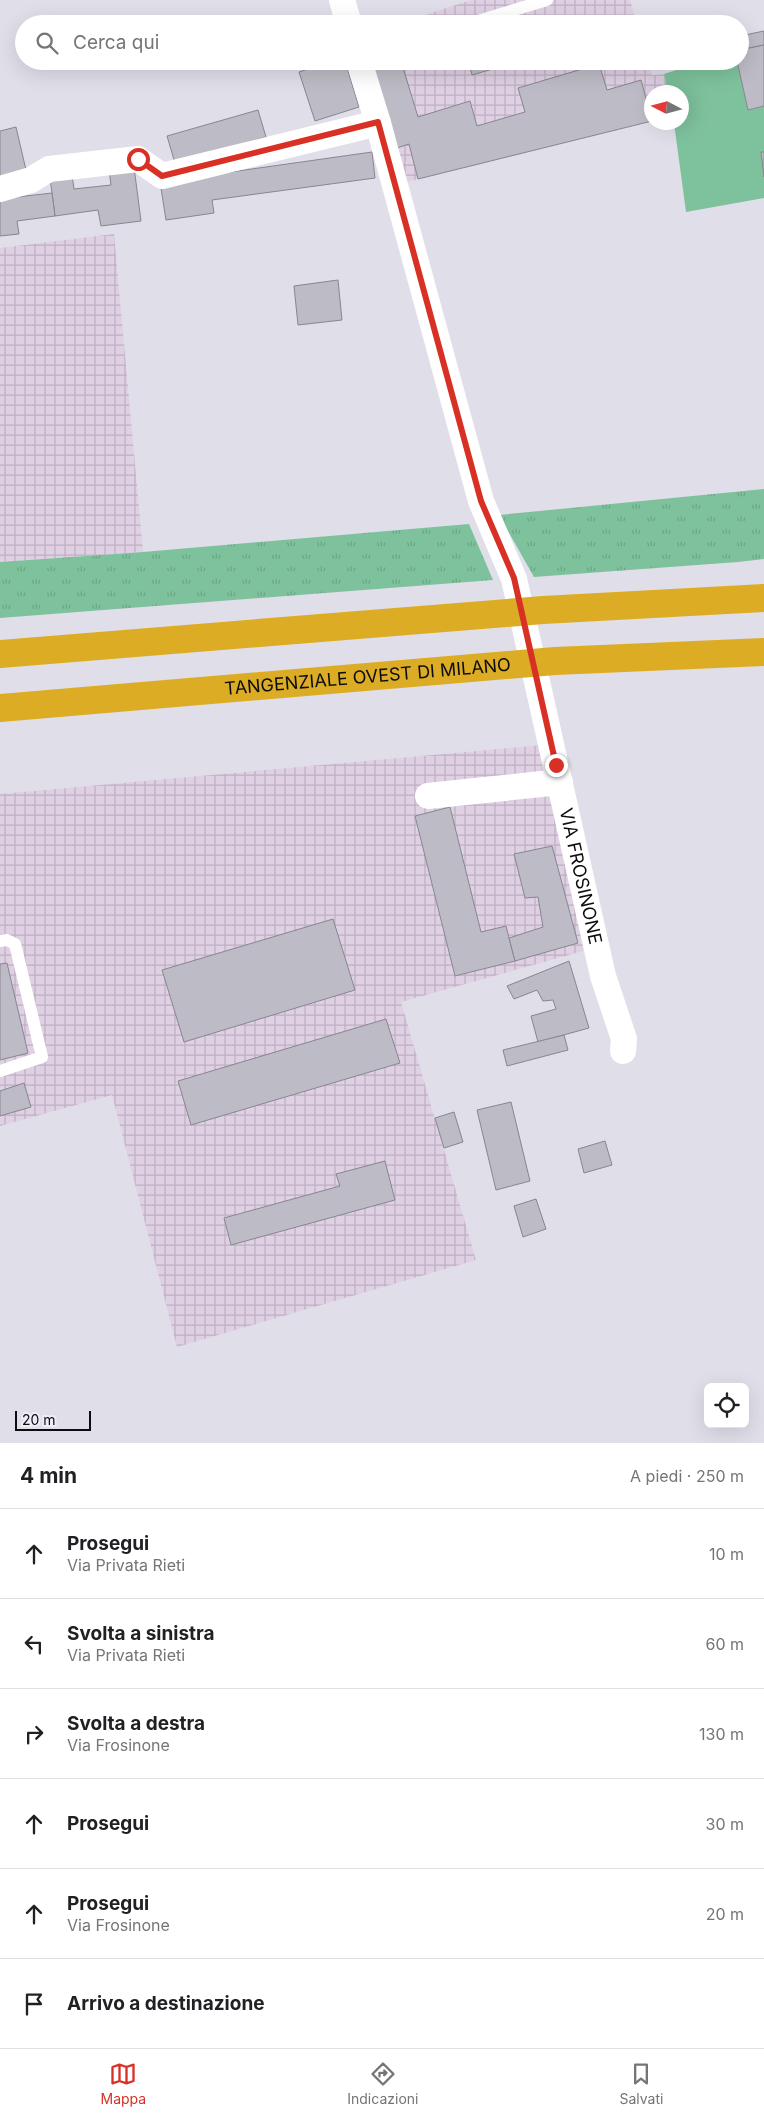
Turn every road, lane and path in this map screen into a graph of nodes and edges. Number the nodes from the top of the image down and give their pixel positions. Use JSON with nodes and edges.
{"nodes":[{"id":1,"x":342,"y":0,"type":"edge"},
{"id":2,"x":548,"y":0,"type":"edge"},
{"id":3,"x":346,"y":15,"type":"edge"},
{"id":4,"x":498,"y":15,"type":"edge"},
{"id":5,"x":363,"y":70,"type":"edge"},
{"id":6,"x":378,"y":122,"type":"junction"},
{"id":7,"x":0,"y":189,"type":"edge"},
{"id":8,"x":764,"y":588,"type":"edge"},
{"id":9,"x":764,"y":598,"type":"edge"},
{"id":10,"x":718,"y":602,"type":"junction"},
{"id":11,"x":764,"y":652,"type":"edge"},
{"id":12,"x":0,"y":654,"type":"edge"},
{"id":13,"x":726,"y":655,"type":"junction"},
{"id":14,"x":764,"y":660,"type":"edge"},
{"id":15,"x":0,"y":708,"type":"edge"},
{"id":16,"x":560,"y":782,"type":"junction"},
{"id":17,"x":428,"y":796,"type":"dead end"},
{"id":18,"x":0,"y":941,"type":"edge"},
{"id":19,"x":623,"y":1051,"type":"dead end"},
{"id":20,"x":0,"y":1071,"type":"edge"}],
"edges":[{"from":1,"to":3,"type":"street"},
{"from":2,"to":4,"type":"lane"},
{"from":5,"to":6,"type":"street"},
{"from":6,"to":7,"type":"street"},
{"from":6,"to":16,"type":"street","name":"VIA FROSINONE"},
{"from":8,"to":10,"type":"highway"},
{"from":9,"to":10,"type":"highway"},
{"from":10,"to":12,"type":"highway"},
{"from":11,"to":13,"type":"highway","name":"TANGENZIALE OVEST DI MILANO"},
{"from":13,"to":14,"type":"highway"},
{"from":13,"to":15,"type":"highway","name":"TANGENZIALE OVEST DI MILANO"},
{"from":16,"to":17,"type":"street"},
{"from":16,"to":19,"type":"street","name":"VIA FROSINONE"},
{"from":18,"to":20,"type":"lane"}]}
